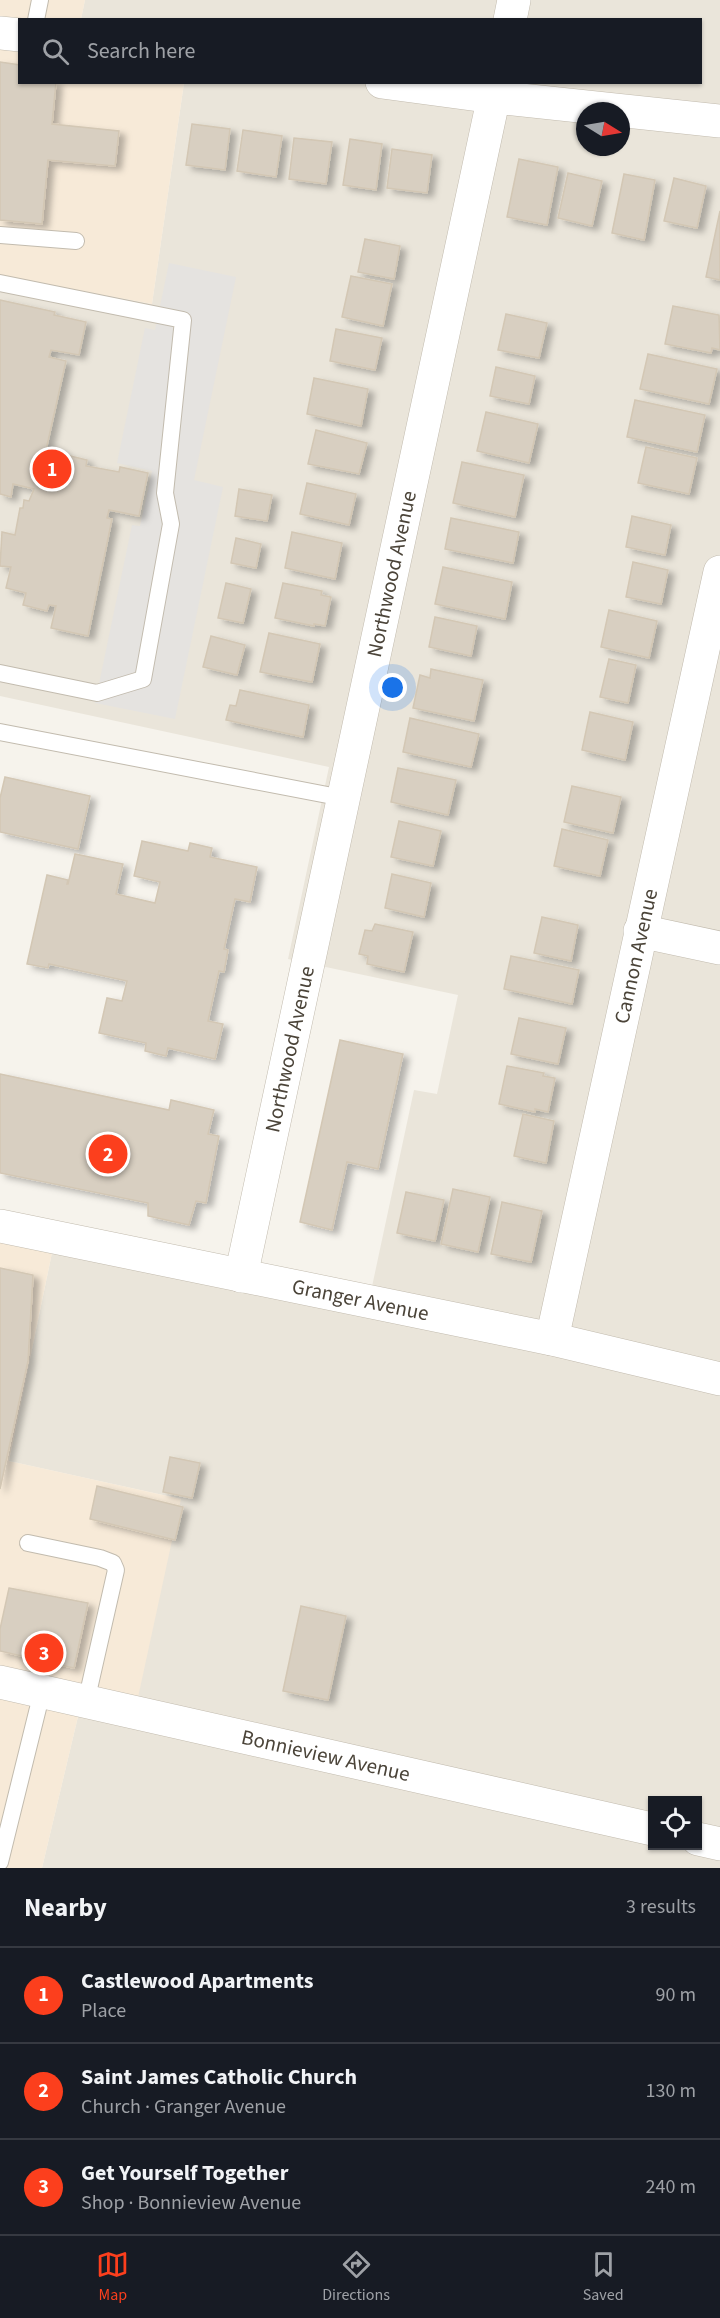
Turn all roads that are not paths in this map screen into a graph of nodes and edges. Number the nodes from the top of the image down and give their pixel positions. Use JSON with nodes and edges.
{"nodes":[{"id":1,"x":40,"y":0,"type":"edge"},
{"id":2,"x":514,"y":0,"type":"edge"},
{"id":3,"x":36,"y":18,"type":"edge"},
{"id":4,"x":510,"y":18,"type":"edge"},
{"id":5,"x":0,"y":33,"type":"edge"},
{"id":6,"x":18,"y":35,"type":"edge"},
{"id":7,"x":410,"y":84,"type":"edge"},
{"id":8,"x":495,"y":90,"type":"edge"},
{"id":9,"x":720,"y":121,"type":"edge"},
{"id":10,"x":0,"y":235,"type":"edge"},
{"id":11,"x":76,"y":241,"type":"dead end"},
{"id":12,"x":0,"y":283,"type":"edge"},
{"id":13,"x":720,"y":572,"type":"edge"},
{"id":14,"x":0,"y":673,"type":"edge"},
{"id":15,"x":0,"y":732,"type":"edge"},
{"id":16,"x":344,"y":798,"type":"junction"},
{"id":17,"x":640,"y":931,"type":"junction"},
{"id":18,"x":720,"y":948,"type":"edge"},
{"id":19,"x":0,"y":1226,"type":"edge"},
{"id":20,"x":241,"y":1276,"type":"junction"},
{"id":21,"x":552,"y":1339,"type":"junction"},
{"id":22,"x":720,"y":1379,"type":"edge"},
{"id":23,"x":28,"y":1543,"type":"dead end"},
{"id":24,"x":0,"y":1682,"type":"edge"},
{"id":25,"x":42,"y":1692,"type":"junction"},
{"id":26,"x":86,"y":1702,"type":"junction"},
{"id":27,"x":648,"y":1828,"type":"edge"},
{"id":28,"x":702,"y":1840,"type":"edge"},
{"id":29,"x":720,"y":1844,"type":"edge"},
{"id":30,"x":0,"y":1862,"type":"edge"}],
"edges":[{"from":1,"to":3,"type":"lane"},
{"from":2,"to":4,"type":"street"},
{"from":5,"to":6,"type":"street"},
{"from":7,"to":8,"type":"street"},
{"from":8,"to":9,"type":"street"},
{"from":8,"to":16,"type":"street","name":"Northwood Avenue"},
{"from":10,"to":11,"type":"lane"},
{"from":12,"to":14,"type":"lane"},
{"from":13,"to":17,"type":"street","name":"Cannon Avenue"},
{"from":15,"to":16,"type":"lane"},
{"from":16,"to":20,"type":"street","name":"Northwood Avenue"},
{"from":17,"to":18,"type":"street"},
{"from":17,"to":21,"type":"street","name":"Cannon Avenue"},
{"from":19,"to":20,"type":"street","name":"Granger Avenue"},
{"from":20,"to":21,"type":"street","name":"Granger Avenue"},
{"from":21,"to":22,"type":"street","name":"Granger Avenue"},
{"from":23,"to":26,"type":"lane"},
{"from":24,"to":25,"type":"street","name":"Bonnieview Avenue"},
{"from":25,"to":26,"type":"street","name":"Bonnieview Avenue"},
{"from":25,"to":30,"type":"lane"},
{"from":26,"to":27,"type":"street","name":"Bonnieview Avenue"},
{"from":28,"to":29,"type":"street"}]}
